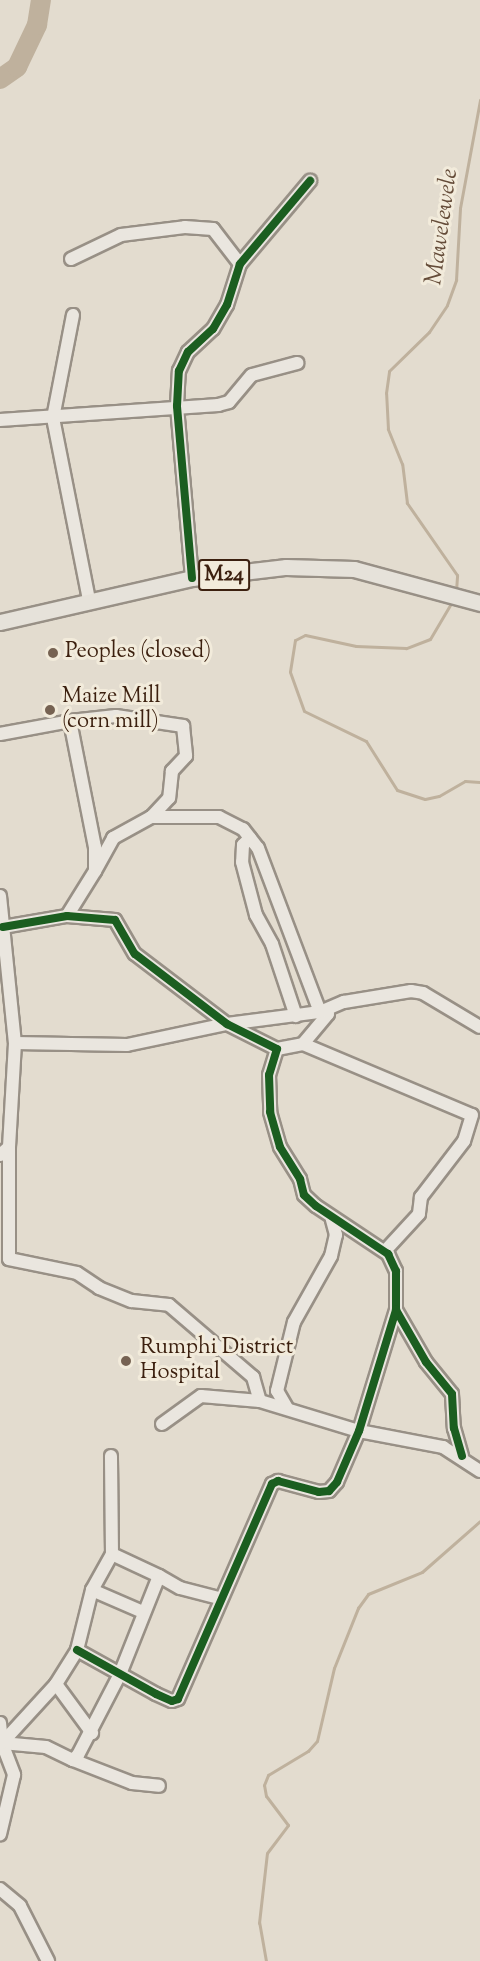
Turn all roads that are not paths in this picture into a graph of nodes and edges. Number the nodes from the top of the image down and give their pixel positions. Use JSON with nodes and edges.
{"nodes":[{"id":1,"x":310,"y":181,"type":"dead end"},
{"id":2,"x":71,"y":259,"type":"dead end"},
{"id":3,"x":240,"y":264,"type":"junction"},
{"id":4,"x":73,"y":315,"type":"dead end"},
{"id":5,"x":297,"y":363,"type":"dead end"},
{"id":6,"x":177,"y":406,"type":"junction"},
{"id":7,"x":53,"y":418,"type":"junction"},
{"id":8,"x":0,"y":420,"type":"edge"},
{"id":9,"x":192,"y":579,"type":"junction"},
{"id":10,"x":89,"y":600,"type":"junction"},
{"id":11,"x":473,"y":600,"type":"edge"},
{"id":12,"x":0,"y":622,"type":"edge"},
{"id":13,"x":70,"y":721,"type":"junction"},
{"id":14,"x":0,"y":734,"type":"edge"},
{"id":15,"x":151,"y":817,"type":"junction"},
{"id":16,"x":250,"y":838,"type":"junction"},
{"id":17,"x":95,"y":871,"type":"junction"},
{"id":18,"x":0,"y":896,"type":"edge"},
{"id":19,"x":67,"y":916,"type":"junction"},
{"id":20,"x":3,"y":927,"type":"junction"},
{"id":21,"x":13,"y":1007,"type":"junction"},
{"id":22,"x":320,"y":1011,"type":"junction"},
{"id":23,"x":0,"y":1014,"type":"edge"},
{"id":24,"x":296,"y":1016,"type":"junction"},
{"id":25,"x":226,"y":1024,"type":"junction"},
{"id":26,"x":480,"y":1027,"type":"edge"},
{"id":27,"x":15,"y":1043,"type":"junction"},
{"id":28,"x":303,"y":1044,"type":"junction"},
{"id":29,"x":277,"y":1049,"type":"junction"},
{"id":30,"x":4,"y":1151,"type":"edge"},
{"id":31,"x":332,"y":1220,"type":"junction"},
{"id":32,"x":385,"y":1251,"type":"junction"},
{"id":33,"x":396,"y":1310,"type":"junction"},
{"id":34,"x":260,"y":1401,"type":"junction"},
{"id":35,"x":287,"y":1408,"type":"junction"},
{"id":36,"x":162,"y":1424,"type":"dead end"},
{"id":37,"x":359,"y":1431,"type":"junction"},
{"id":38,"x":111,"y":1456,"type":"dead end"},
{"id":39,"x":462,"y":1456,"type":"junction"},
{"id":40,"x":480,"y":1471,"type":"edge"},
{"id":41,"x":112,"y":1554,"type":"junction"},
{"id":42,"x":159,"y":1576,"type":"junction"},
{"id":43,"x":92,"y":1590,"type":"junction"},
{"id":44,"x":219,"y":1598,"type":"junction"},
{"id":45,"x":143,"y":1612,"type":"junction"},
{"id":46,"x":77,"y":1650,"type":"junction"},
{"id":47,"x":120,"y":1674,"type":"junction"},
{"id":48,"x":56,"y":1684,"type":"junction"},
{"id":49,"x":0,"y":1723,"type":"edge"},
{"id":50,"x":92,"y":1733,"type":"junction"},
{"id":51,"x":2,"y":1743,"type":"junction"},
{"id":52,"x":73,"y":1760,"type":"junction"},
{"id":53,"x":159,"y":1786,"type":"dead end"},
{"id":54,"x":0,"y":1834,"type":"edge"},
{"id":55,"x":0,"y":1889,"type":"edge"},
{"id":56,"x":48,"y":1961,"type":"edge"}],
"edges":[{"from":1,"to":3,"type":"street"},
{"from":2,"to":3,"type":"street"},
{"from":3,"to":6,"type":"street"},
{"from":4,"to":7,"type":"street"},
{"from":5,"to":6,"type":"street"},
{"from":6,"to":7,"type":"street"},
{"from":6,"to":9,"type":"street"},
{"from":7,"to":8,"type":"street"},
{"from":7,"to":10,"type":"street"},
{"from":9,"to":10,"type":"main road","number":"M24"},
{"from":9,"to":11,"type":"main road","number":"M24"},
{"from":10,"to":12,"type":"main road","number":"M24"},
{"from":13,"to":14,"type":"street"},
{"from":13,"to":15,"type":"street"},
{"from":13,"to":17,"type":"street"},
{"from":15,"to":16,"type":"street"},
{"from":15,"to":17,"type":"street"},
{"from":16,"to":22,"type":"street"},
{"from":16,"to":24,"type":"street"},
{"from":17,"to":19,"type":"street"},
{"from":18,"to":20,"type":"street"},
{"from":19,"to":20,"type":"street"},
{"from":19,"to":25,"type":"street"},
{"from":20,"to":21,"type":"street"},
{"from":21,"to":23,"type":"street"},
{"from":21,"to":27,"type":"street"},
{"from":22,"to":24,"type":"street"},
{"from":22,"to":26,"type":"street"},
{"from":22,"to":28,"type":"street"},
{"from":24,"to":25,"type":"street"},
{"from":25,"to":27,"type":"street"},
{"from":25,"to":29,"type":"street"},
{"from":27,"to":30,"type":"street"},
{"from":28,"to":29,"type":"street"},
{"from":28,"to":32,"type":"street"},
{"from":29,"to":31,"type":"street"},
{"from":30,"to":34,"type":"street"},
{"from":31,"to":32,"type":"street"},
{"from":31,"to":35,"type":"street"},
{"from":32,"to":33,"type":"street"},
{"from":33,"to":37,"type":"street"},
{"from":33,"to":39,"type":"street"},
{"from":34,"to":35,"type":"street"},
{"from":34,"to":36,"type":"street"},
{"from":35,"to":37,"type":"street"},
{"from":37,"to":39,"type":"street"},
{"from":37,"to":44,"type":"street"},
{"from":38,"to":41,"type":"street"},
{"from":39,"to":40,"type":"street"},
{"from":41,"to":42,"type":"street"},
{"from":41,"to":43,"type":"street"},
{"from":42,"to":44,"type":"street"},
{"from":42,"to":45,"type":"street"},
{"from":43,"to":45,"type":"street"},
{"from":43,"to":46,"type":"street"},
{"from":44,"to":47,"type":"street"},
{"from":45,"to":47,"type":"street"},
{"from":46,"to":47,"type":"street"},
{"from":46,"to":48,"type":"street"},
{"from":47,"to":50,"type":"street"},
{"from":48,"to":50,"type":"street"},
{"from":48,"to":51,"type":"street"},
{"from":49,"to":51,"type":"street"},
{"from":50,"to":52,"type":"street"},
{"from":51,"to":52,"type":"street"},
{"from":51,"to":54,"type":"street"},
{"from":52,"to":53,"type":"street"},
{"from":55,"to":56,"type":"street"}]}
